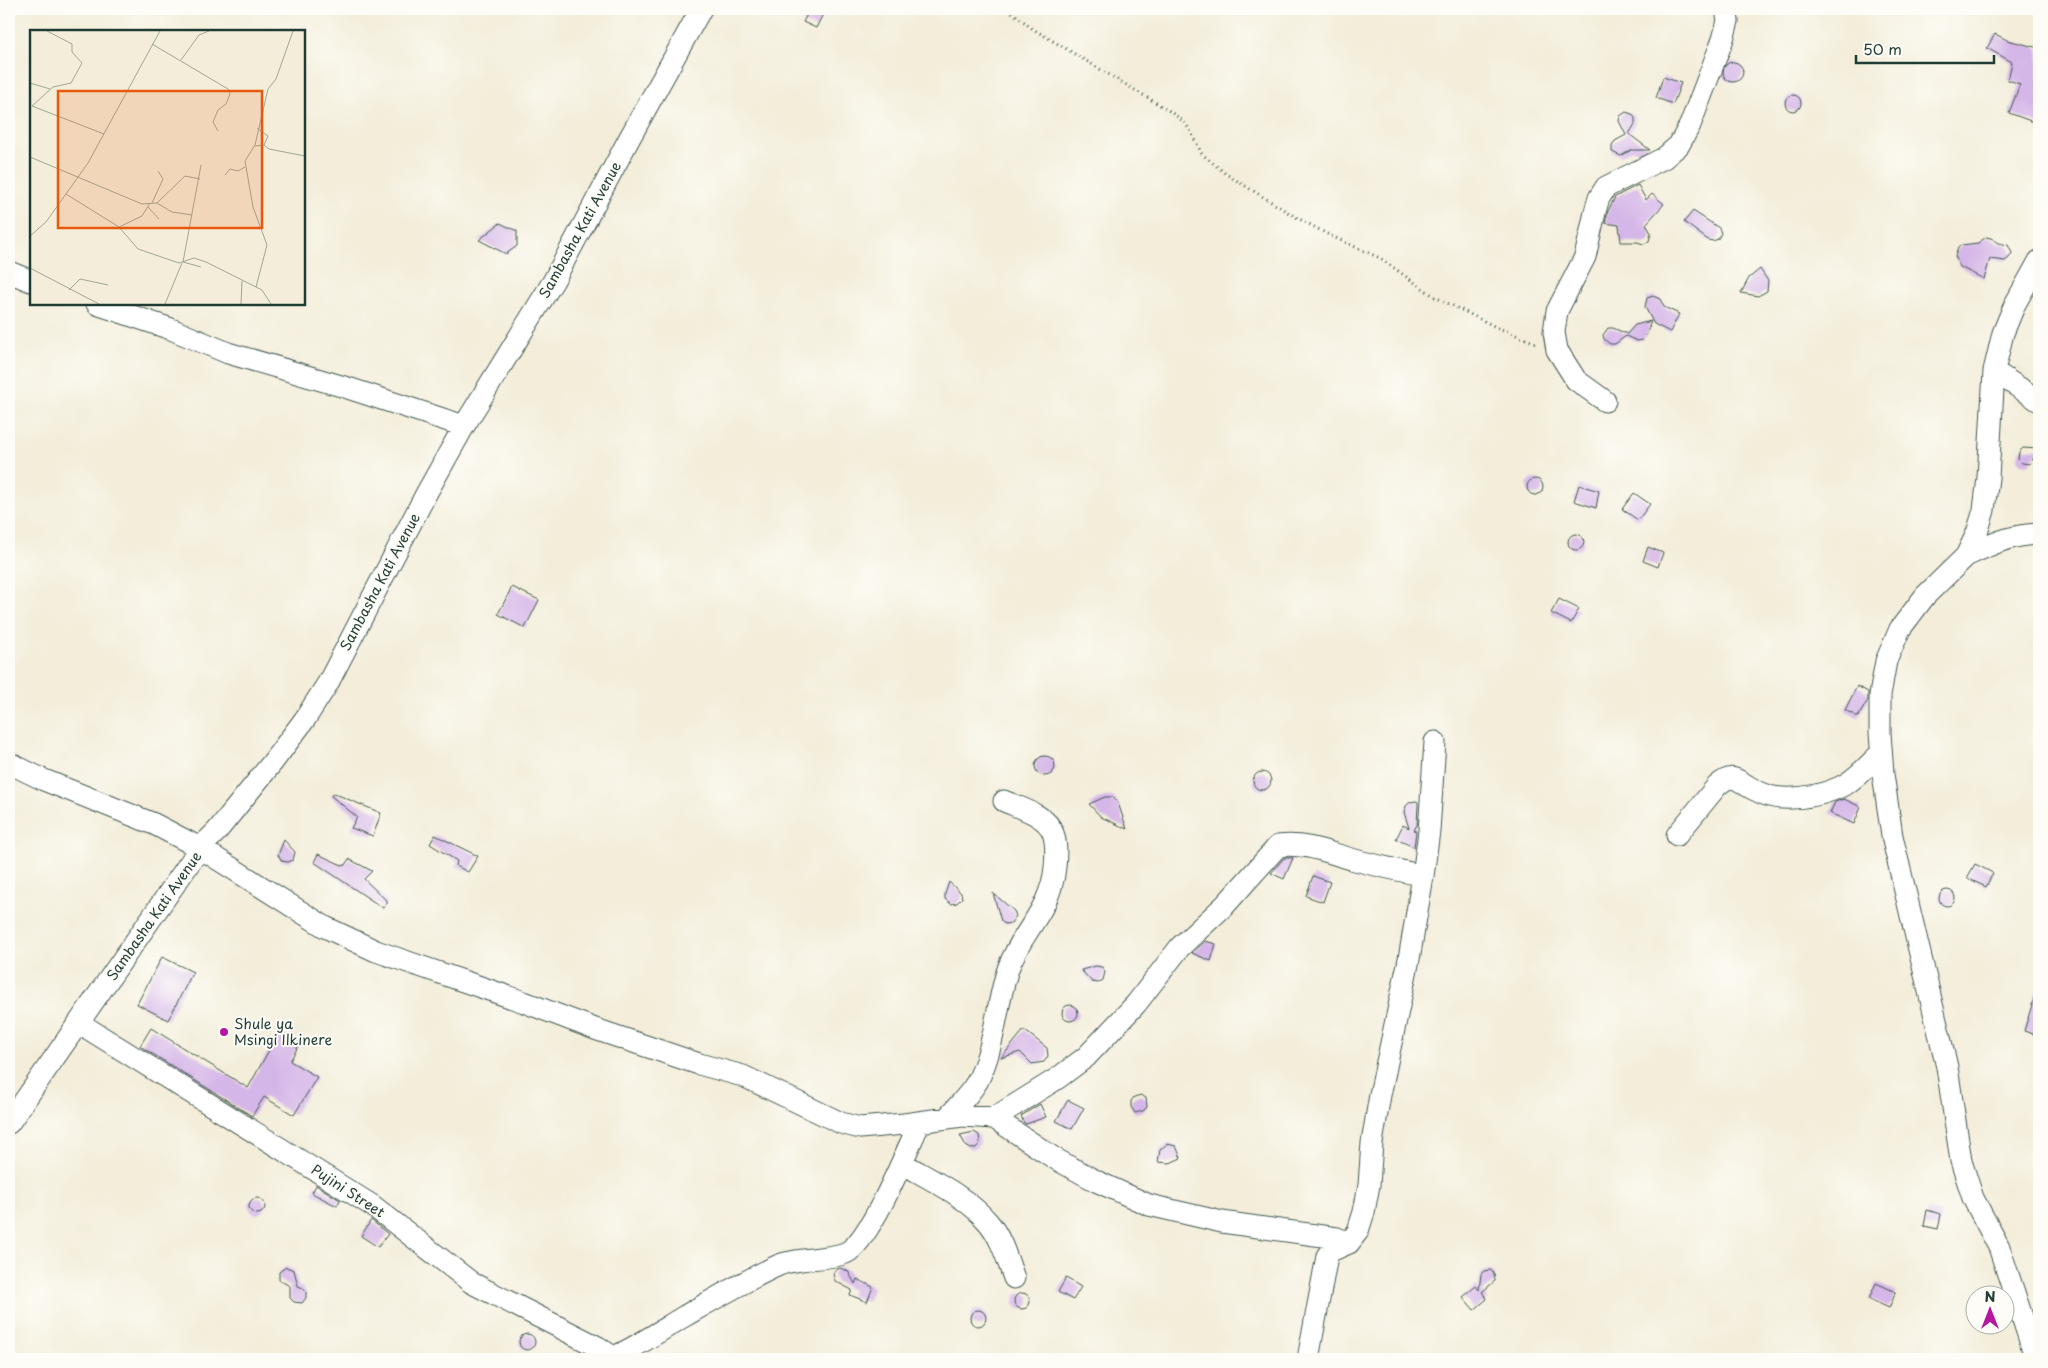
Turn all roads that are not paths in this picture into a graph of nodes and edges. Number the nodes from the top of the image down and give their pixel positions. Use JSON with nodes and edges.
{"nodes":[{"id":1,"x":701,"y":9,"type":"edge"},
{"id":2,"x":1726,"y":9,"type":"edge"},
{"id":3,"x":2039,"y":261,"type":"edge"},
{"id":4,"x":9,"y":272,"type":"edge"},
{"id":5,"x":30,"y":281,"type":"edge"},
{"id":6,"x":100,"y":305,"type":"edge"},
{"id":7,"x":1994,"y":371,"type":"junction"},
{"id":8,"x":1605,"y":400,"type":"dead end"},
{"id":9,"x":2039,"y":401,"type":"edge"},
{"id":10,"x":464,"y":426,"type":"junction"},
{"id":11,"x":2039,"y":534,"type":"edge"},
{"id":12,"x":1966,"y":556,"type":"junction"},
{"id":13,"x":1435,"y":742,"type":"dead end"},
{"id":14,"x":1881,"y":753,"type":"junction"},
{"id":15,"x":9,"y":763,"type":"edge"},
{"id":16,"x":1004,"y":801,"type":"dead end"},
{"id":17,"x":1677,"y":835,"type":"dead end"},
{"id":18,"x":200,"y":848,"type":"junction"},
{"id":19,"x":1423,"y":876,"type":"junction"},
{"id":20,"x":79,"y":1023,"type":"junction"},
{"id":21,"x":948,"y":1117,"type":"junction"},
{"id":22,"x":994,"y":1118,"type":"junction"},
{"id":23,"x":920,"y":1122,"type":"junction"},
{"id":24,"x":9,"y":1123,"type":"edge"},
{"id":25,"x":902,"y":1163,"type":"junction"},
{"id":26,"x":1349,"y":1243,"type":"junction"},
{"id":27,"x":1014,"y":1278,"type":"dead end"},
{"id":28,"x":615,"y":1358,"type":"edge"},
{"id":29,"x":1308,"y":1359,"type":"edge"},
{"id":30,"x":2036,"y":1359,"type":"edge"}],
"edges":[{"from":1,"to":10,"type":"street","name":"Sambasha Kati Avenue"},
{"from":2,"to":8,"type":"street"},
{"from":3,"to":7,"type":"street"},
{"from":4,"to":5,"type":"street"},
{"from":6,"to":10,"type":"street"},
{"from":7,"to":9,"type":"street"},
{"from":7,"to":12,"type":"street"},
{"from":10,"to":18,"type":"street","name":"Sambasha Kati Avenue"},
{"from":11,"to":12,"type":"street"},
{"from":12,"to":14,"type":"street"},
{"from":13,"to":19,"type":"street"},
{"from":14,"to":17,"type":"street"},
{"from":14,"to":30,"type":"street"},
{"from":15,"to":18,"type":"street"},
{"from":16,"to":21,"type":"street"},
{"from":18,"to":20,"type":"street","name":"Sambasha Kati Avenue"},
{"from":18,"to":23,"type":"street"},
{"from":19,"to":22,"type":"street"},
{"from":19,"to":26,"type":"street"},
{"from":20,"to":24,"type":"street","name":"Sambasha Kati Avenue"},
{"from":20,"to":28,"type":"street","name":"Pujini Street"},
{"from":21,"to":22,"type":"street"},
{"from":21,"to":23,"type":"street"},
{"from":22,"to":26,"type":"street"},
{"from":23,"to":25,"type":"street"},
{"from":25,"to":27,"type":"street"},
{"from":25,"to":28,"type":"street"},
{"from":26,"to":29,"type":"street"}]}
